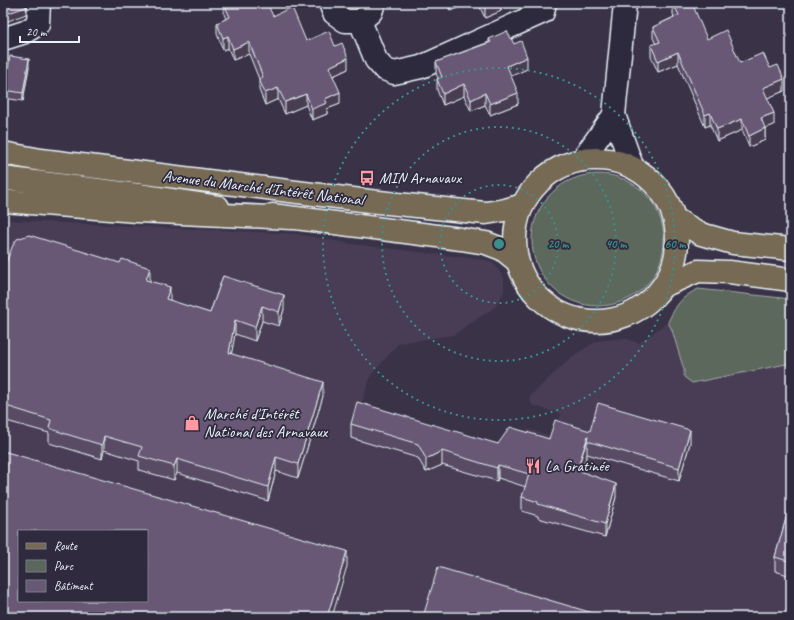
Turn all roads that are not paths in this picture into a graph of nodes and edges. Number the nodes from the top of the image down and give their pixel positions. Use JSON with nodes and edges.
{"nodes":[{"id":1,"x":39,"y":3,"type":"edge"},
{"id":2,"x":330,"y":3,"type":"edge"},
{"id":3,"x":374,"y":3,"type":"edge"},
{"id":4,"x":545,"y":3,"type":"edge"},
{"id":5,"x":625,"y":3,"type":"edge"},
{"id":6,"x":360,"y":21,"type":"junction"},
{"id":7,"x":3,"y":39,"type":"edge"},
{"id":8,"x":614,"y":115,"type":"junction"},
{"id":9,"x":3,"y":153,"type":"edge"},
{"id":10,"x":582,"y":160,"type":"junction"},
{"id":11,"x":632,"y":166,"type":"junction"},
{"id":12,"x":3,"y":178,"type":"edge"},
{"id":13,"x":3,"y":201,"type":"edge"},
{"id":14,"x":523,"y":205,"type":"junction"},
{"id":15,"x":291,"y":218,"type":"junction"},
{"id":16,"x":675,"y":219,"type":"junction"},
{"id":17,"x":791,"y":249,"type":"edge"},
{"id":18,"x":517,"y":261,"type":"junction"},
{"id":19,"x":791,"y":280,"type":"edge"},
{"id":20,"x":663,"y":286,"type":"junction"}],
"edges":[{"from":1,"to":7,"type":"street"},
{"from":2,"to":6,"type":"street"},
{"from":3,"to":6,"type":"street"},
{"from":4,"to":6,"type":"street"},
{"from":5,"to":8,"type":"street"},
{"from":8,"to":10,"type":"street"},
{"from":8,"to":11,"type":"street"},
{"from":9,"to":14,"type":"main road","name":"Avenue du Marché d'Intérêt National"},
{"from":10,"to":11,"type":"main road"},
{"from":10,"to":14,"type":"main road"},
{"from":11,"to":16,"type":"main road"},
{"from":12,"to":15,"type":"main road","name":"Avenue du Marché d'Intérêt National"},
{"from":13,"to":15,"type":"main road"},
{"from":14,"to":18,"type":"main road"},
{"from":15,"to":18,"type":"main road","name":"Avenue du Marché d'Intérêt National"},
{"from":16,"to":17,"type":"main road"},
{"from":16,"to":20,"type":"main road"},
{"from":18,"to":20,"type":"main road"},
{"from":19,"to":20,"type":"main road"}]}
